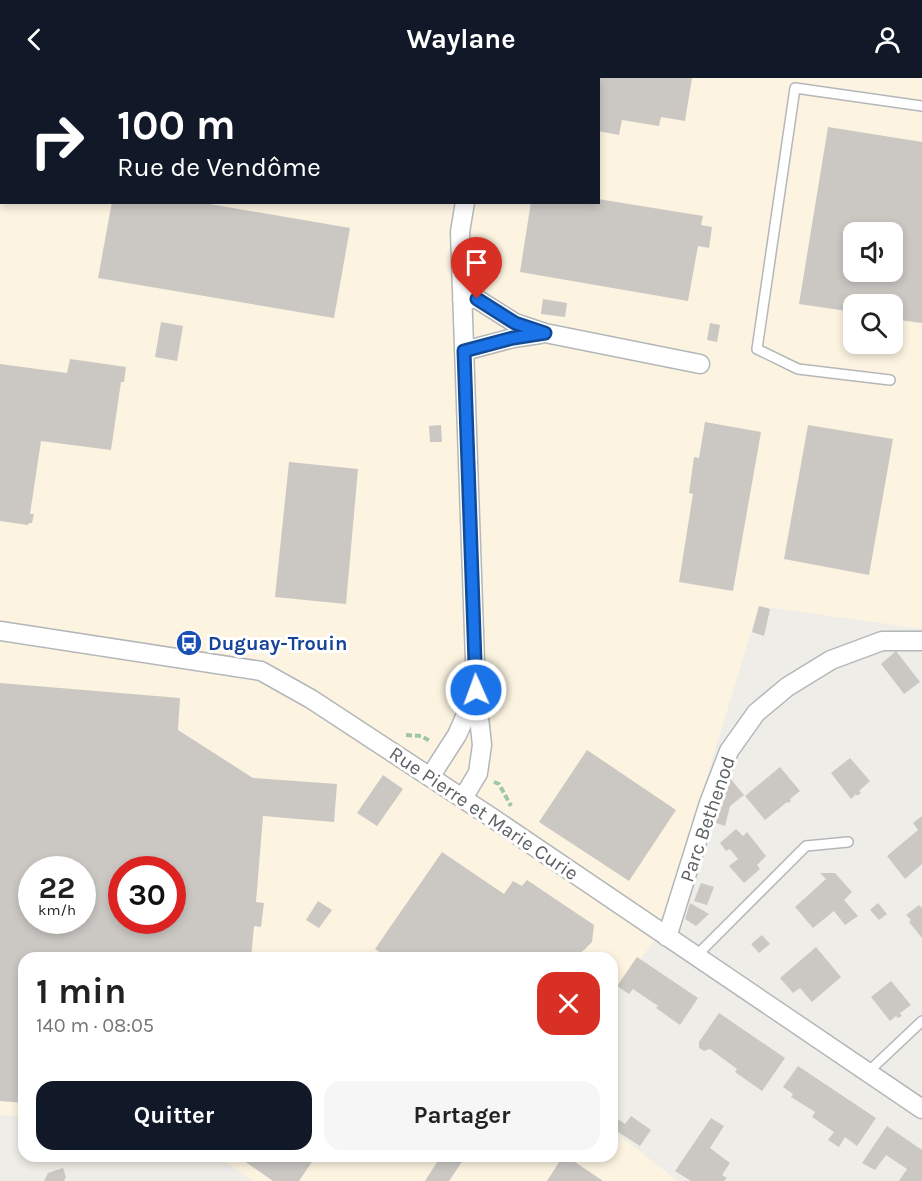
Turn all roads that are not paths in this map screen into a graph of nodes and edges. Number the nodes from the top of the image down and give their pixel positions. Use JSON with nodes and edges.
{"nodes":[{"id":1,"x":922,"y":106,"type":"edge"},
{"id":2,"x":465,"y":204,"type":"edge"},
{"id":3,"x":462,"y":299,"type":"junction"},
{"id":4,"x":545,"y":333,"type":"junction"},
{"id":5,"x":464,"y":351,"type":"junction"},
{"id":6,"x":700,"y":364,"type":"dead end"},
{"id":7,"x":890,"y":380,"type":"dead end"},
{"id":8,"x":0,"y":631,"type":"edge"},
{"id":9,"x":922,"y":641,"type":"edge"},
{"id":10,"x":476,"y":690,"type":"junction"},
{"id":11,"x":430,"y":777,"type":"junction"},
{"id":12,"x":463,"y":798,"type":"junction"},
{"id":13,"x":848,"y":842,"type":"dead end"},
{"id":14,"x":667,"y":937,"type":"junction"},
{"id":15,"x":695,"y":957,"type":"junction"},
{"id":16,"x":922,"y":1021,"type":"edge"},
{"id":17,"x":868,"y":1072,"type":"junction"},
{"id":18,"x":922,"y":1109,"type":"edge"}],
"edges":[{"from":1,"to":7,"type":"lane"},
{"from":2,"to":3,"type":"street"},
{"from":3,"to":4,"type":"street"},
{"from":3,"to":5,"type":"street"},
{"from":4,"to":5,"type":"street"},
{"from":4,"to":6,"type":"street"},
{"from":5,"to":10,"type":"street"},
{"from":8,"to":11,"type":"street","name":"Rue Pierre et Marie Curie"},
{"from":9,"to":14,"type":"street","name":"Parc Bethenod"},
{"from":10,"to":11,"type":"street"},
{"from":10,"to":12,"type":"street"},
{"from":11,"to":12,"type":"street","name":"Rue Pierre et Marie Curie"},
{"from":12,"to":14,"type":"street","name":"Rue Pierre et Marie Curie"},
{"from":13,"to":15,"type":"lane"},
{"from":14,"to":15,"type":"street","name":"Rue Pierre et Marie Curie"},
{"from":15,"to":17,"type":"street","name":"Rue Pierre et Marie Curie"},
{"from":16,"to":17,"type":"lane"},
{"from":17,"to":18,"type":"street","name":"Rue Pierre et Marie Curie"}]}
